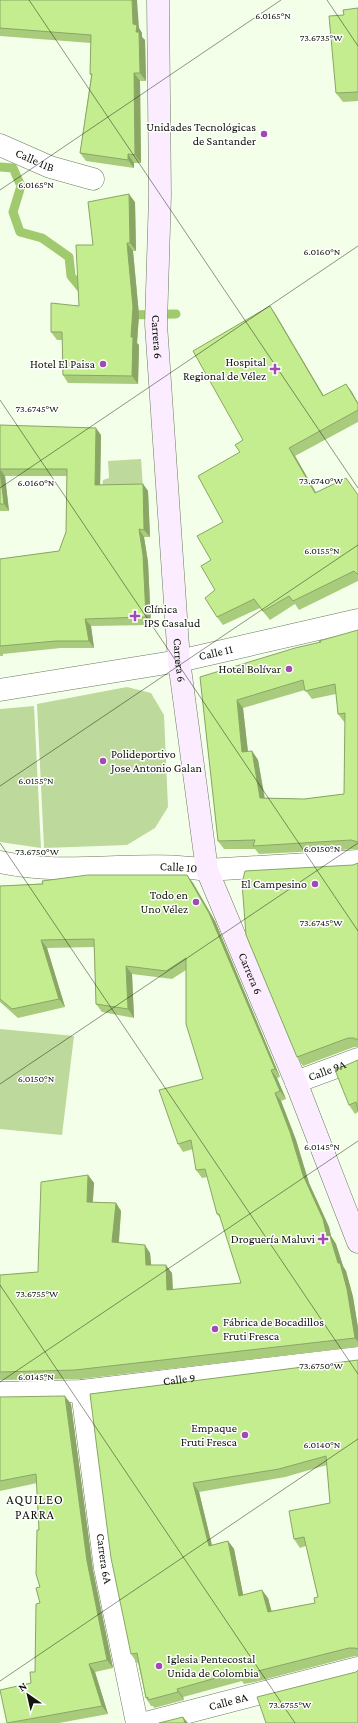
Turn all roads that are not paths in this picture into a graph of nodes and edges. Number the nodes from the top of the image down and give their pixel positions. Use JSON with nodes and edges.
{"nodes":[{"id":1,"x":158,"y":0,"type":"edge"},
{"id":2,"x":0,"y":145,"type":"edge"},
{"id":3,"x":93,"y":180,"type":"dead end"},
{"id":4,"x":358,"y":620,"type":"edge"},
{"id":5,"x":179,"y":661,"type":"junction"},
{"id":6,"x":0,"y":690,"type":"edge"},
{"id":7,"x":358,"y":861,"type":"edge"},
{"id":8,"x":0,"y":862,"type":"edge"},
{"id":9,"x":207,"y":870,"type":"junction"},
{"id":10,"x":358,"y":1059,"type":"edge"},
{"id":11,"x":296,"y":1082,"type":"junction"},
{"id":12,"x":358,"y":1242,"type":"edge"},
{"id":13,"x":358,"y":1358,"type":"edge"},
{"id":14,"x":82,"y":1391,"type":"junction"},
{"id":15,"x":0,"y":1393,"type":"edge"},
{"id":16,"x":358,"y":1668,"type":"edge"},
{"id":17,"x":137,"y":1723,"type":"edge"},
{"id":18,"x":146,"y":1723,"type":"edge"}],
"edges":[{"from":1,"to":5,"type":"main road","name":"Carrera 6"},
{"from":2,"to":3,"type":"street","name":"Calle 11B"},
{"from":4,"to":5,"type":"street","name":"Calle 11"},
{"from":5,"to":6,"type":"street","name":"Calle 11"},
{"from":5,"to":9,"type":"main road","name":"Carrera 6"},
{"from":7,"to":9,"type":"street","name":"Calle 10"},
{"from":8,"to":9,"type":"street","name":"Calle 10"},
{"from":9,"to":11,"type":"main road","name":"Carrera 6"},
{"from":10,"to":11,"type":"street","name":"Calle 9A"},
{"from":11,"to":12,"type":"main road","name":"Carrera 6"},
{"from":13,"to":14,"type":"street","name":"Calle 9"},
{"from":14,"to":15,"type":"street","name":"Calle 9"},
{"from":14,"to":17,"type":"street","name":"Carrera 6A"},
{"from":16,"to":18,"type":"street","name":"Calle 8A"}]}
